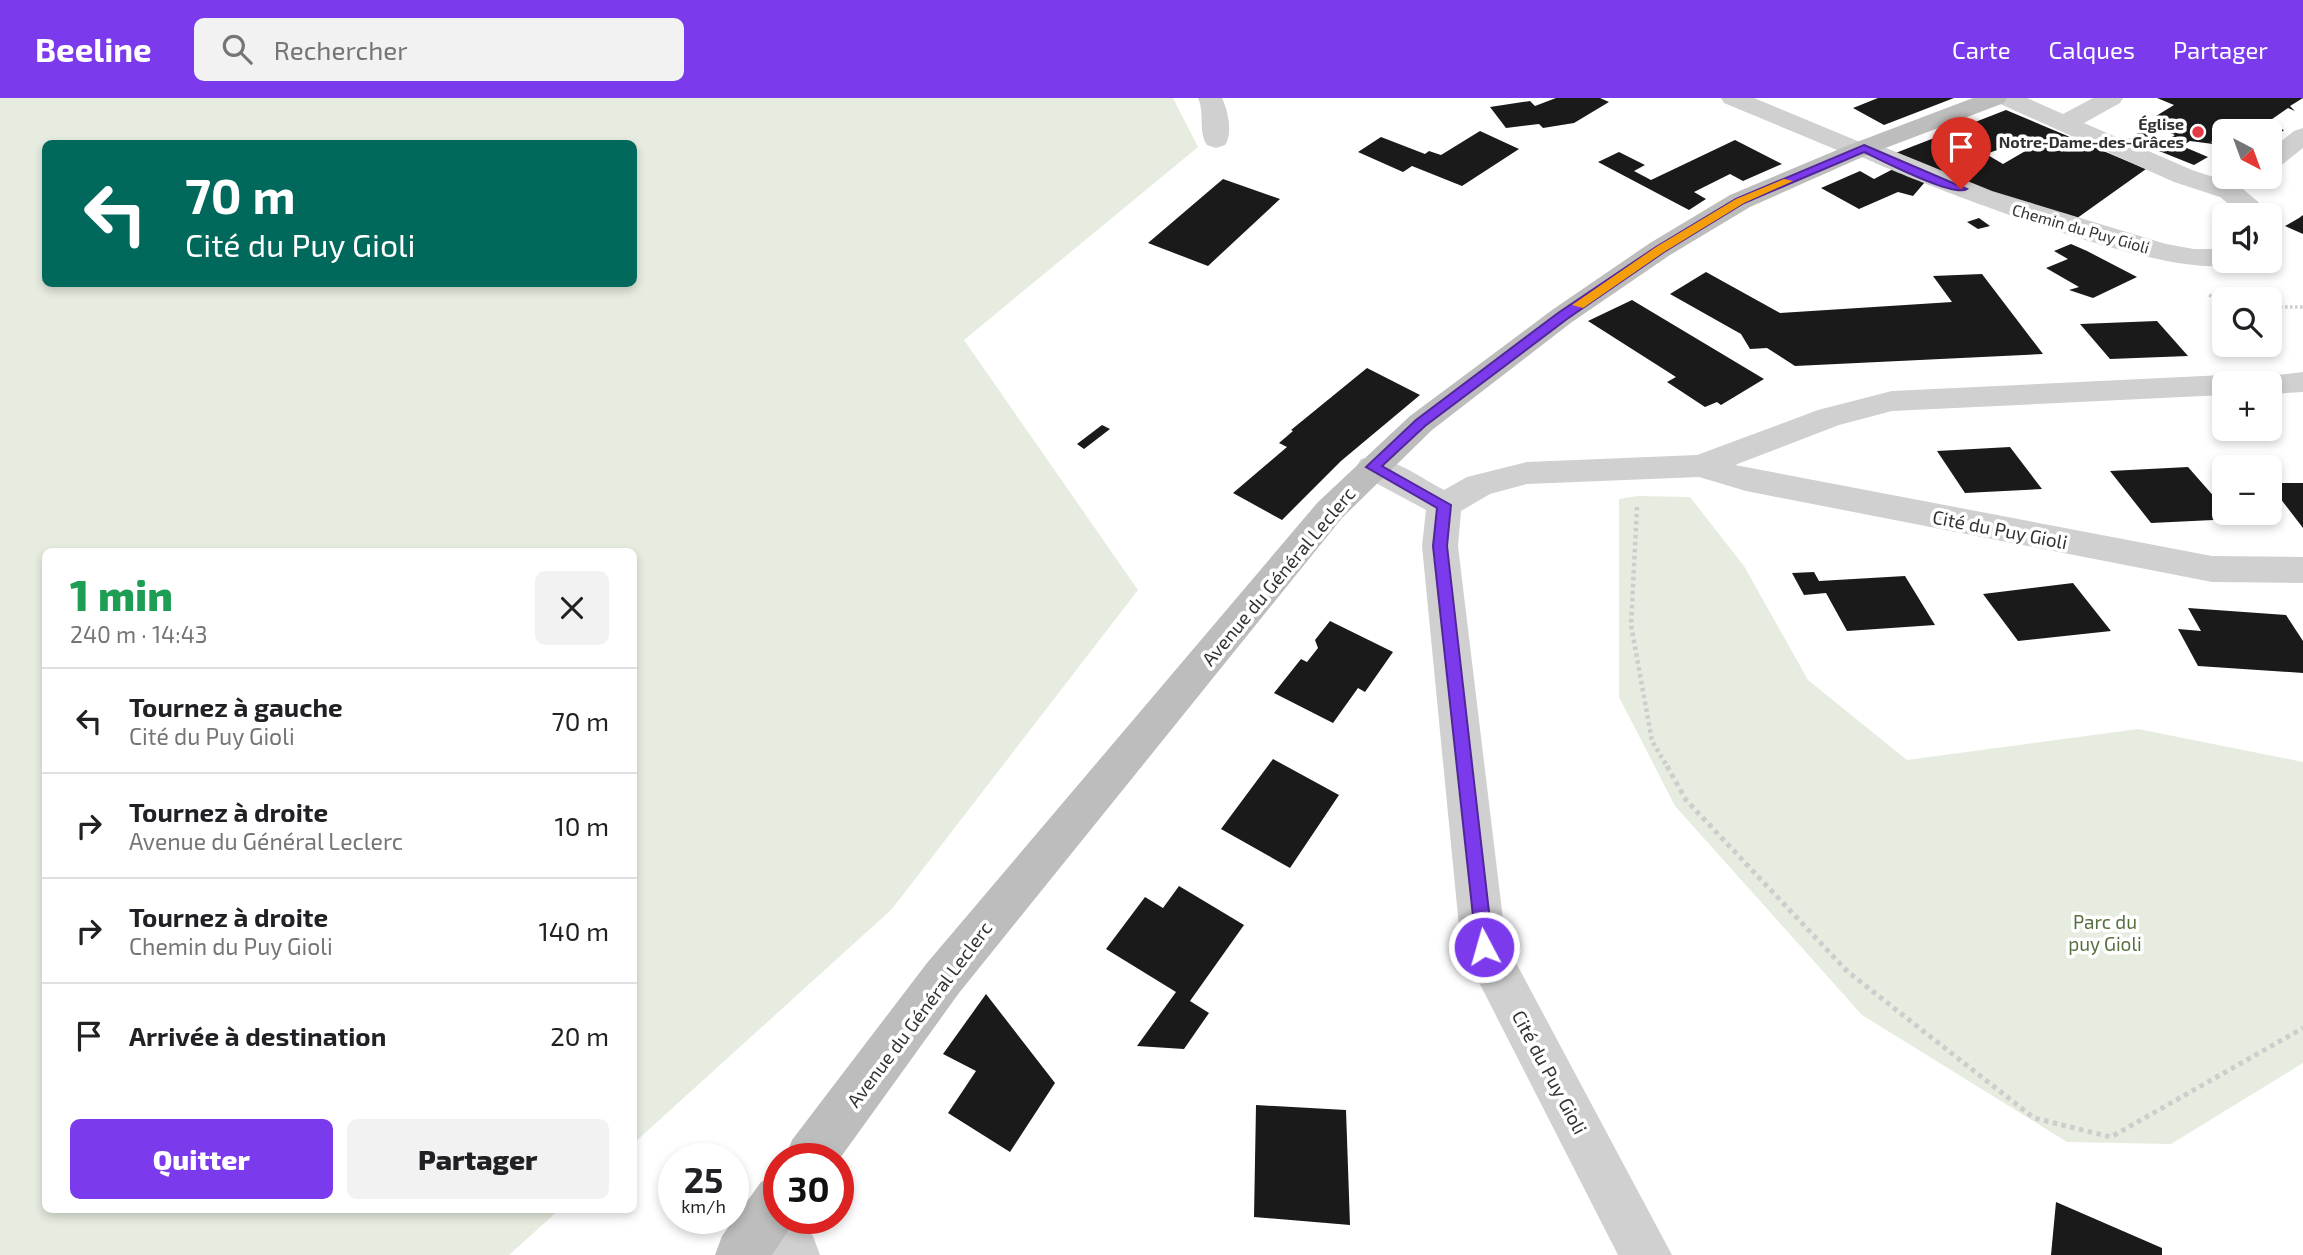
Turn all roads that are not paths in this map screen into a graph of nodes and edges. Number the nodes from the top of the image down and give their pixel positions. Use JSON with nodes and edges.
{"nodes":[{"id":1,"x":1210,"y":98,"type":"edge"},
{"id":2,"x":1733,"y":98,"type":"edge"},
{"id":3,"x":1995,"y":98,"type":"edge"},
{"id":4,"x":2007,"y":98,"type":"edge"},
{"id":5,"x":2111,"y":98,"type":"edge"},
{"id":6,"x":2063,"y":124,"type":"junction"},
{"id":7,"x":2303,"y":136,"type":"edge"},
{"id":8,"x":1216,"y":141,"type":"dead end"},
{"id":9,"x":1861,"y":149,"type":"junction"},
{"id":10,"x":2282,"y":153,"type":"edge"},
{"id":11,"x":2212,"y":180,"type":"edge"},
{"id":12,"x":2212,"y":257,"type":"edge"},
{"id":13,"x":2303,"y":382,"type":"edge"},
{"id":14,"x":2282,"y":383,"type":"edge"},
{"id":15,"x":2212,"y":387,"type":"edge"},
{"id":16,"x":1700,"y":466,"type":"junction"},
{"id":17,"x":1373,"y":467,"type":"junction"},
{"id":18,"x":1444,"y":505,"type":"junction"},
{"id":19,"x":2303,"y":570,"type":"edge"},
{"id":20,"x":821,"y":1143,"type":"edge"},
{"id":21,"x":1646,"y":1255,"type":"edge"}],
"edges":[{"from":1,"to":8,"type":"street"},
{"from":2,"to":9,"type":"street","name":"Chemin du Puy Gioli"},
{"from":3,"to":9,"type":"street","name":"Avenue du Général Leclerc"},
{"from":4,"to":6,"type":"street"},
{"from":5,"to":6,"type":"street"},
{"from":6,"to":11,"type":"street"},
{"from":7,"to":10,"type":"street"},
{"from":9,"to":12,"type":"street","name":"Chemin du Puy Gioli"},
{"from":9,"to":17,"type":"street","name":"Avenue du Général Leclerc"},
{"from":13,"to":14,"type":"street"},
{"from":15,"to":16,"type":"street","name":"Cité du Puy Gioli"},
{"from":16,"to":18,"type":"street","name":"Cité du Puy Gioli"},
{"from":16,"to":19,"type":"street","name":"Cité du Puy Gioli"},
{"from":17,"to":18,"type":"street"},
{"from":17,"to":20,"type":"street","name":"Avenue du Général Leclerc"},
{"from":18,"to":21,"type":"street","name":"Cité du Puy Gioli"}]}
